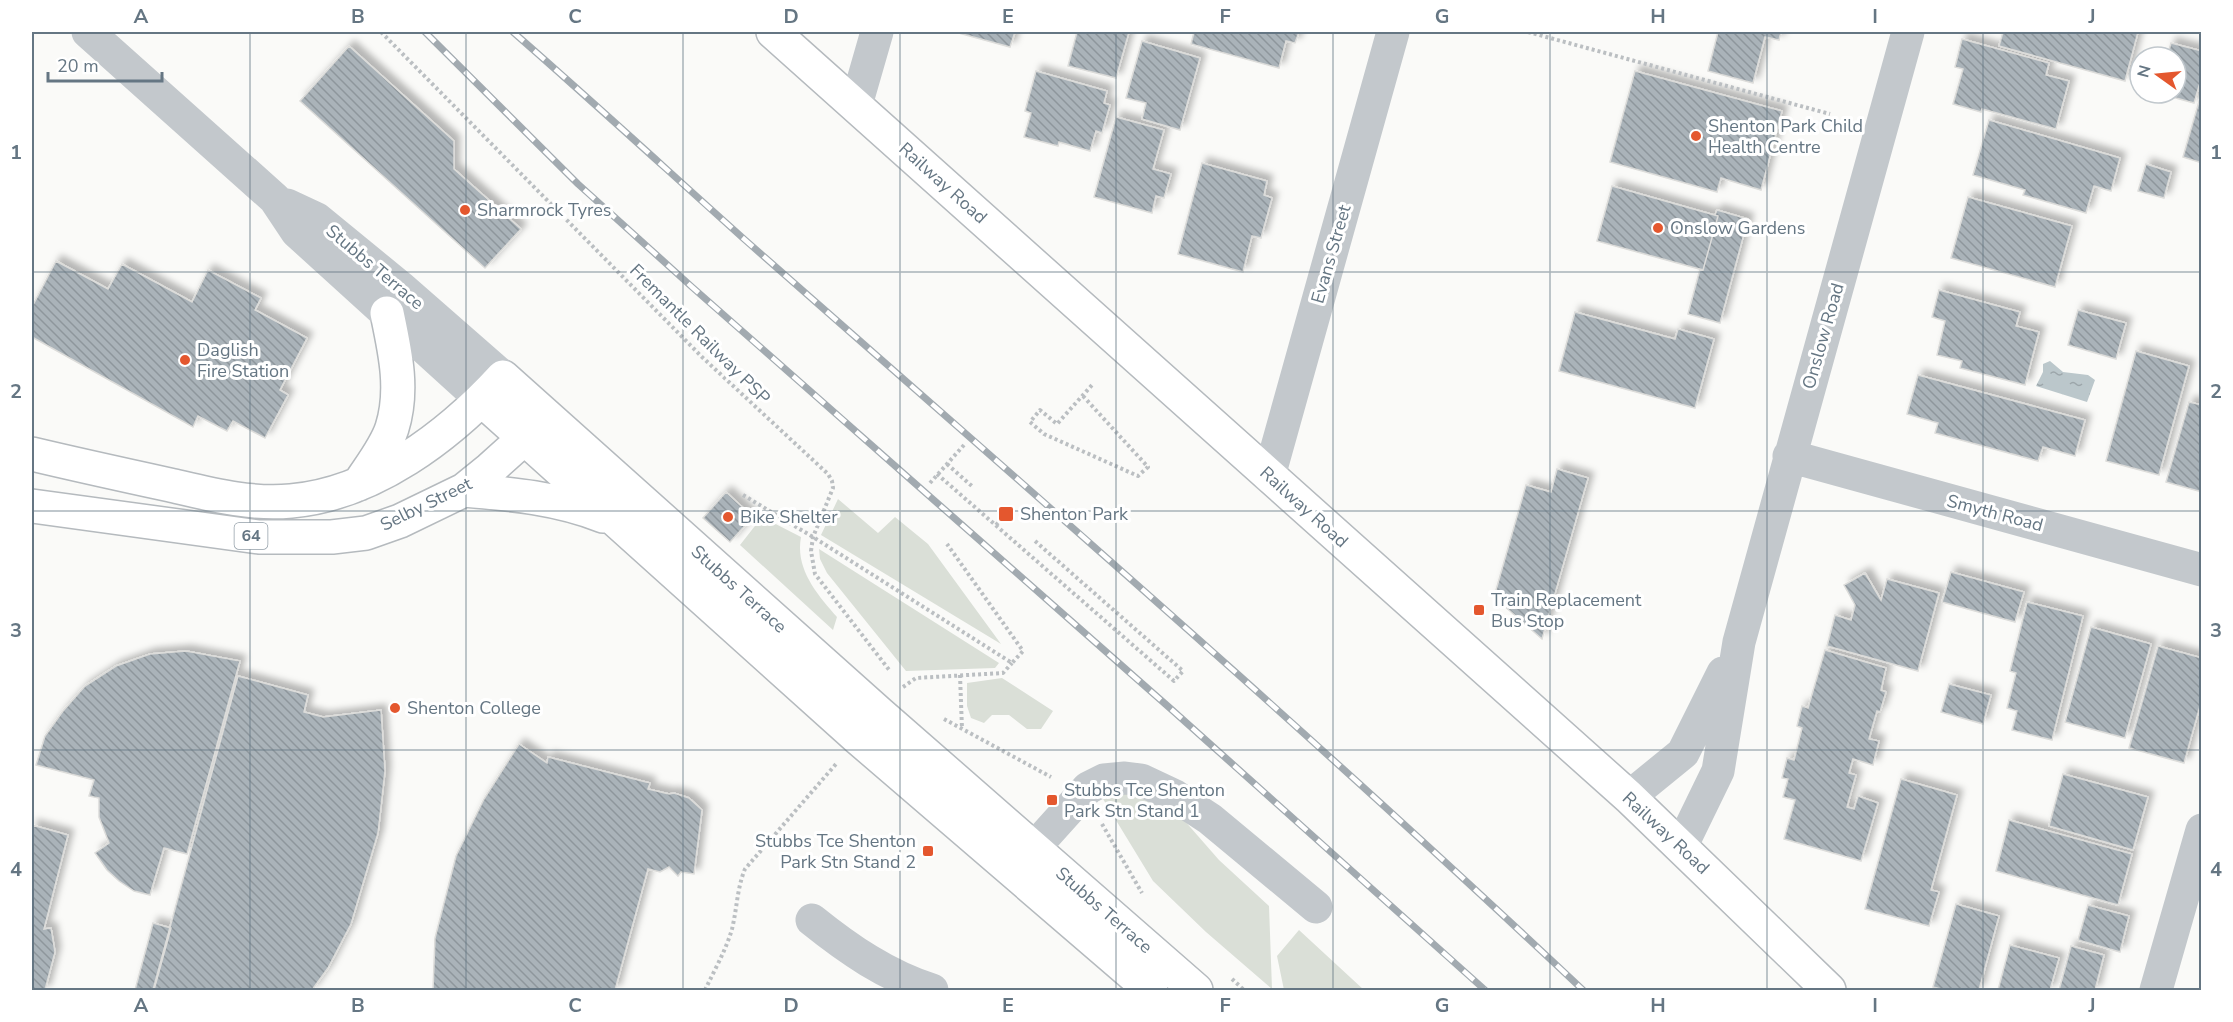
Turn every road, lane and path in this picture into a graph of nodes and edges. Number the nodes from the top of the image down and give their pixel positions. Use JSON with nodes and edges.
{"nodes":[{"id":1,"x":88,"y":32,"type":"edge"},
{"id":2,"x":381,"y":32,"type":"edge"},
{"id":3,"x":773,"y":32,"type":"edge"},
{"id":4,"x":877,"y":32,"type":"edge"},
{"id":5,"x":1393,"y":32,"type":"edge"},
{"id":6,"x":1528,"y":32,"type":"edge"},
{"id":7,"x":1908,"y":32,"type":"edge"},
{"id":8,"x":856,"y":105,"type":"junction"},
{"id":9,"x":1830,"y":114,"type":"dead end"},
{"id":10,"x":275,"y":199,"type":"junction"},
{"id":11,"x":387,"y":313,"type":"junction"},
{"id":12,"x":1092,"y":385,"type":"dead end"},
{"id":13,"x":492,"y":389,"type":"junction"},
{"id":14,"x":1083,"y":396,"type":"junction"},
{"id":15,"x":535,"y":428,"type":"junction"},
{"id":16,"x":964,"y":445,"type":"dead end"},
{"id":17,"x":32,"y":454,"type":"edge"},
{"id":18,"x":1789,"y":456,"type":"junction"},
{"id":19,"x":947,"y":464,"type":"junction"},
{"id":20,"x":937,"y":474,"type":"junction"},
{"id":21,"x":1269,"y":476,"type":"junction"},
{"id":22,"x":930,"y":483,"type":"dead end"},
{"id":23,"x":359,"y":484,"type":"junction"},
{"id":24,"x":974,"y":487,"type":"dead end"},
{"id":25,"x":464,"y":490,"type":"junction"},
{"id":26,"x":743,"y":495,"type":"dead end"},
{"id":27,"x":32,"y":506,"type":"edge"},
{"id":28,"x":1006,"y":514,"type":"dead end"},
{"id":29,"x":618,"y":522,"type":"junction"},
{"id":30,"x":996,"y":525,"type":"junction"},
{"id":31,"x":813,"y":537,"type":"junction"},
{"id":32,"x":1035,"y":541,"type":"dead end"},
{"id":33,"x":946,"y":544,"type":"dead end"},
{"id":34,"x":2202,"y":570,"type":"edge"},
{"id":35,"x":1739,"y":642,"type":"junction"},
{"id":36,"x":1012,"y":663,"type":"junction"},
{"id":37,"x":960,"y":675,"type":"junction"},
{"id":38,"x":962,"y":729,"type":"dead end"},
{"id":39,"x":842,"y":757,"type":"dead end"},
{"id":40,"x":1629,"y":798,"type":"junction"},
{"id":41,"x":2202,"y":830,"type":"edge"},
{"id":42,"x":1681,"y":846,"type":"junction"},
{"id":43,"x":1034,"y":848,"type":"junction"},
{"id":44,"x":1316,"y":907,"type":"dead end"},
{"id":45,"x":812,"y":920,"type":"dead end"},
{"id":46,"x":705,"y":990,"type":"edge"},
{"id":47,"x":932,"y":990,"type":"edge"},
{"id":48,"x":1151,"y":990,"type":"edge"},
{"id":49,"x":1196,"y":990,"type":"edge"},
{"id":50,"x":1829,"y":990,"type":"edge"},
{"id":51,"x":2157,"y":990,"type":"edge"}],
"edges":[{"from":1,"to":10,"type":"street","name":"Stubbs Terrace"},
{"from":2,"to":31,"type":"path","name":"Fremantle Railway PSP"},
{"from":3,"to":8,"type":"main road","name":"Railway Road"},
{"from":4,"to":8,"type":"street"},
{"from":5,"to":21,"type":"street","name":"Evans Street"},
{"from":6,"to":9,"type":"path"},
{"from":7,"to":18,"type":"street","name":"Onslow Road"},
{"from":8,"to":21,"type":"main road","name":"Railway Road"},
{"from":10,"to":11,"type":"street","name":"Stubbs Terrace"},
{"from":10,"to":13,"type":"street","name":"Stubbs Terrace"},
{"from":11,"to":13,"type":"street","name":"Stubbs Terrace"},
{"from":11,"to":23,"type":"main road"},
{"from":12,"to":14,"type":"path"},
{"from":13,"to":15,"type":"main road","name":"Stubbs Terrace"},
{"from":13,"to":23,"type":"main road","number":"64"},
{"from":14,"to":14,"type":"path"},
{"from":15,"to":25,"type":"main road","name":"Selby Street","number":"64"},
{"from":15,"to":29,"type":"main road","name":"Stubbs Terrace"},
{"from":15,"to":43,"type":"main road","name":"Stubbs Terrace"},
{"from":16,"to":19,"type":"path"},
{"from":17,"to":23,"type":"main road","number":"64"},
{"from":18,"to":34,"type":"street","name":"Smyth Road"},
{"from":18,"to":35,"type":"street","name":"Onslow Road"},
{"from":19,"to":20,"type":"path"},
{"from":19,"to":24,"type":"path"},
{"from":20,"to":22,"type":"path"},
{"from":20,"to":30,"type":"path"},
{"from":21,"to":40,"type":"main road","name":"Railway Road"},
{"from":25,"to":27,"type":"main road","name":"Selby Street","number":"64"},
{"from":25,"to":29,"type":"main road"},
{"from":26,"to":31,"type":"path"},
{"from":28,"to":30,"type":"path"},
{"from":29,"to":48,"type":"main road","name":"Stubbs Terrace"},
{"from":30,"to":32,"type":"path"},
{"from":31,"to":36,"type":"path"},
{"from":31,"to":37,"type":"path","name":"Fremantle Railway PSP"},
{"from":33,"to":36,"type":"path"},
{"from":35,"to":40,"type":"street","name":"Onslow Road"},
{"from":35,"to":42,"type":"street","name":"Onslow Road"},
{"from":36,"to":37,"type":"path"},
{"from":37,"to":38,"type":"path"},
{"from":39,"to":46,"type":"path"},
{"from":40,"to":42,"type":"main road","name":"Railway Road"},
{"from":41,"to":51,"type":"street"},
{"from":42,"to":50,"type":"main road","name":"Railway Road"},
{"from":43,"to":44,"type":"street"},
{"from":43,"to":49,"type":"main road","name":"Stubbs Terrace"},
{"from":45,"to":47,"type":"street"}]}
